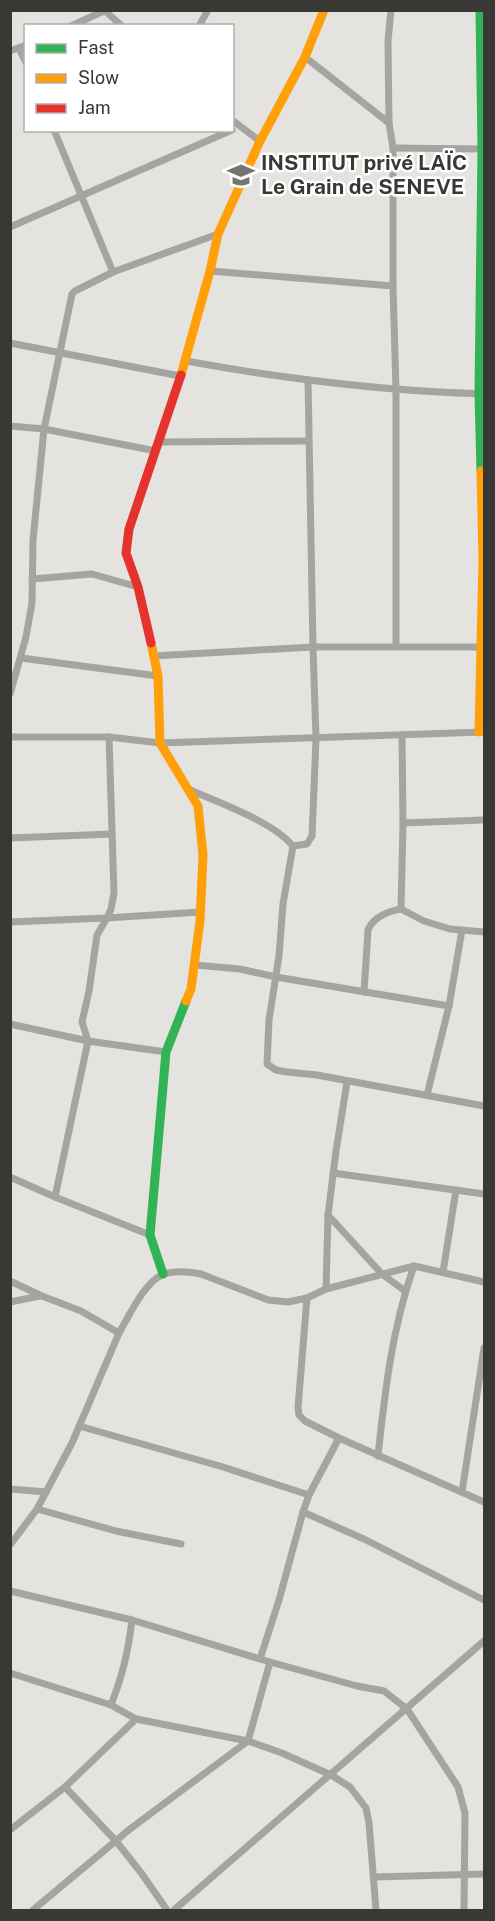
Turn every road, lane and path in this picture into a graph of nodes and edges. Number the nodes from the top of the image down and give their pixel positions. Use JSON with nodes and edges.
{"nodes":[{"id":1,"x":208,"y":10,"type":"edge"},
{"id":2,"x":324,"y":10,"type":"edge"},
{"id":3,"x":391,"y":10,"type":"edge"},
{"id":4,"x":480,"y":10,"type":"edge"},
{"id":5,"x":105,"y":11,"type":"edge"},
{"id":6,"x":76,"y":24,"type":"edge"},
{"id":7,"x":120,"y":24,"type":"edge"},
{"id":8,"x":200,"y":24,"type":"edge"},
{"id":9,"x":22,"y":46,"type":"edge"},
{"id":10,"x":10,"y":51,"type":"edge"},
{"id":11,"x":305,"y":57,"type":"junction"},
{"id":12,"x":234,"y":121,"type":"edge"},
{"id":13,"x":389,"y":123,"type":"junction"},
{"id":14,"x":241,"y":126,"type":"junction"},
{"id":15,"x":234,"y":129,"type":"edge"},
{"id":16,"x":55,"y":132,"type":"edge"},
{"id":17,"x":227,"y":132,"type":"edge"},
{"id":18,"x":260,"y":141,"type":"junction"},
{"id":19,"x":393,"y":148,"type":"junction"},
{"id":20,"x":483,"y":149,"type":"edge"},
{"id":21,"x":82,"y":196,"type":"junction"},
{"id":22,"x":11,"y":227,"type":"edge"},
{"id":23,"x":218,"y":234,"type":"junction"},
{"id":24,"x":210,"y":271,"type":"junction"},
{"id":25,"x":113,"y":272,"type":"junction"},
{"id":26,"x":393,"y":286,"type":"junction"},
{"id":27,"x":10,"y":343,"type":"edge"},
{"id":28,"x":59,"y":352,"type":"junction"},
{"id":29,"x":186,"y":361,"type":"junction"},
{"id":30,"x":180,"y":376,"type":"junction"},
{"id":31,"x":308,"y":380,"type":"junction"},
{"id":32,"x":396,"y":390,"type":"junction"},
{"id":33,"x":482,"y":394,"type":"edge"},
{"id":34,"x":10,"y":426,"type":"edge"},
{"id":35,"x":44,"y":429,"type":"junction"},
{"id":36,"x":308,"y":441,"type":"junction"},
{"id":37,"x":158,"y":446,"type":"junction"},
{"id":38,"x":484,"y":560,"type":"edge"},
{"id":39,"x":32,"y":579,"type":"junction"},
{"id":40,"x":138,"y":587,"type":"junction"},
{"id":41,"x":396,"y":646,"type":"junction"},
{"id":42,"x":481,"y":646,"type":"junction"},
{"id":43,"x":313,"y":647,"type":"junction"},
{"id":44,"x":153,"y":656,"type":"junction"},
{"id":45,"x":21,"y":658,"type":"junction"},
{"id":46,"x":158,"y":676,"type":"junction"},
{"id":47,"x":10,"y":694,"type":"edge"},
{"id":48,"x":482,"y":732,"type":"edge"},
{"id":49,"x":402,"y":735,"type":"junction"},
{"id":50,"x":10,"y":737,"type":"edge"},
{"id":51,"x":109,"y":737,"type":"junction"},
{"id":52,"x":316,"y":739,"type":"junction"},
{"id":53,"x":160,"y":743,"type":"junction"},
{"id":54,"x":189,"y":789,"type":"junction"},
{"id":55,"x":484,"y":820,"type":"edge"},
{"id":56,"x":403,"y":823,"type":"junction"},
{"id":57,"x":112,"y":834,"type":"junction"},
{"id":58,"x":10,"y":838,"type":"edge"},
{"id":59,"x":293,"y":846,"type":"junction"},
{"id":60,"x":402,"y":909,"type":"junction"},
{"id":61,"x":201,"y":912,"type":"junction"},
{"id":62,"x":107,"y":918,"type":"junction"},
{"id":63,"x":10,"y":922,"type":"edge"},
{"id":64,"x":462,"y":930,"type":"junction"},
{"id":65,"x":484,"y":932,"type":"edge"},
{"id":66,"x":195,"y":965,"type":"junction"},
{"id":67,"x":276,"y":977,"type":"junction"},
{"id":68,"x":364,"y":992,"type":"junction"},
{"id":69,"x":448,"y":1006,"type":"junction"},
{"id":70,"x":10,"y":1024,"type":"edge"},
{"id":71,"x":88,"y":1041,"type":"junction"},
{"id":72,"x":166,"y":1052,"type":"junction"},
{"id":73,"x":347,"y":1082,"type":"junction"},
{"id":74,"x":427,"y":1095,"type":"junction"},
{"id":75,"x":484,"y":1106,"type":"edge"},
{"id":76,"x":333,"y":1173,"type":"junction"},
{"id":77,"x":10,"y":1177,"type":"edge"},
{"id":78,"x":456,"y":1190,"type":"junction"},
{"id":79,"x":484,"y":1194,"type":"edge"},
{"id":80,"x":55,"y":1197,"type":"junction"},
{"id":81,"x":328,"y":1215,"type":"junction"},
{"id":82,"x":150,"y":1235,"type":"junction"},
{"id":83,"x":414,"y":1266,"type":"junction"},
{"id":84,"x":443,"y":1272,"type":"junction"},
{"id":85,"x":163,"y":1274,"type":"junction"},
{"id":86,"x":382,"y":1275,"type":"junction"},
{"id":87,"x":10,"y":1281,"type":"edge"},
{"id":88,"x":484,"y":1282,"type":"edge"},
{"id":89,"x":326,"y":1289,"type":"junction"},
{"id":90,"x":405,"y":1291,"type":"junction"},
{"id":91,"x":42,"y":1296,"type":"junction"},
{"id":92,"x":308,"y":1298,"type":"junction"},
{"id":93,"x":10,"y":1302,"type":"edge"},
{"id":94,"x":119,"y":1333,"type":"junction"},
{"id":95,"x":484,"y":1348,"type":"edge"},
{"id":96,"x":79,"y":1426,"type":"junction"},
{"id":97,"x":339,"y":1438,"type":"junction"},
{"id":98,"x":378,"y":1455,"type":"junction"},
{"id":99,"x":10,"y":1489,"type":"edge"},
{"id":100,"x":46,"y":1492,"type":"junction"},
{"id":101,"x":462,"y":1492,"type":"junction"},
{"id":102,"x":309,"y":1495,"type":"junction"},
{"id":103,"x":484,"y":1502,"type":"edge"},
{"id":104,"x":37,"y":1509,"type":"junction"},
{"id":105,"x":303,"y":1512,"type":"junction"},
{"id":106,"x":181,"y":1544,"type":"dead end"},
{"id":107,"x":10,"y":1545,"type":"edge"},
{"id":108,"x":10,"y":1591,"type":"edge"},
{"id":109,"x":484,"y":1600,"type":"edge"},
{"id":110,"x":132,"y":1620,"type":"junction"},
{"id":111,"x":484,"y":1641,"type":"edge"},
{"id":112,"x":260,"y":1659,"type":"junction"},
{"id":113,"x":270,"y":1662,"type":"junction"},
{"id":114,"x":10,"y":1673,"type":"edge"},
{"id":115,"x":111,"y":1705,"type":"junction"},
{"id":116,"x":407,"y":1709,"type":"junction"},
{"id":117,"x":136,"y":1719,"type":"junction"},
{"id":118,"x":248,"y":1741,"type":"junction"},
{"id":119,"x":331,"y":1775,"type":"junction"},
{"id":120,"x":65,"y":1787,"type":"junction"},
{"id":121,"x":10,"y":1830,"type":"edge"},
{"id":122,"x":116,"y":1841,"type":"junction"},
{"id":123,"x":484,"y":1874,"type":"edge"},
{"id":124,"x":463,"y":1875,"type":"junction"},
{"id":125,"x":375,"y":1877,"type":"junction"},
{"id":126,"x":33,"y":1911,"type":"edge"},
{"id":127,"x":166,"y":1911,"type":"edge"},
{"id":128,"x":174,"y":1911,"type":"edge"},
{"id":129,"x":376,"y":1911,"type":"edge"},
{"id":130,"x":464,"y":1911,"type":"edge"}],
"edges":[{"from":1,"to":8,"type":"street"},
{"from":2,"to":11,"type":"street"},
{"from":3,"to":13,"type":"street"},
{"from":4,"to":20,"type":"street"},
{"from":5,"to":6,"type":"street"},
{"from":5,"to":7,"type":"street"},
{"from":9,"to":10,"type":"street"},
{"from":11,"to":13,"type":"street"},
{"from":11,"to":18,"type":"street"},
{"from":12,"to":14,"type":"street"},
{"from":13,"to":19,"type":"street"},
{"from":14,"to":15,"type":"street"},
{"from":14,"to":18,"type":"street"},
{"from":16,"to":21,"type":"street"},
{"from":17,"to":21,"type":"street"},
{"from":18,"to":23,"type":"street"},
{"from":19,"to":20,"type":"street"},
{"from":19,"to":26,"type":"street"},
{"from":20,"to":33,"type":"street"},
{"from":21,"to":22,"type":"street"},
{"from":21,"to":25,"type":"street"},
{"from":23,"to":24,"type":"street"},
{"from":23,"to":25,"type":"street"},
{"from":24,"to":26,"type":"street"},
{"from":24,"to":29,"type":"street"},
{"from":25,"to":28,"type":"street"},
{"from":26,"to":32,"type":"street"},
{"from":27,"to":28,"type":"street"},
{"from":28,"to":30,"type":"street"},
{"from":28,"to":35,"type":"street"},
{"from":29,"to":30,"type":"street"},
{"from":29,"to":31,"type":"street"},
{"from":30,"to":37,"type":"street"},
{"from":31,"to":32,"type":"street"},
{"from":31,"to":36,"type":"street"},
{"from":32,"to":33,"type":"street"},
{"from":32,"to":41,"type":"street"},
{"from":33,"to":38,"type":"street"},
{"from":34,"to":35,"type":"street"},
{"from":35,"to":37,"type":"street"},
{"from":35,"to":39,"type":"street"},
{"from":36,"to":37,"type":"street"},
{"from":36,"to":43,"type":"street"},
{"from":37,"to":40,"type":"street"},
{"from":38,"to":42,"type":"street"},
{"from":39,"to":40,"type":"street"},
{"from":39,"to":45,"type":"street"},
{"from":40,"to":44,"type":"street"},
{"from":41,"to":42,"type":"street"},
{"from":41,"to":43,"type":"street"},
{"from":42,"to":48,"type":"street"},
{"from":43,"to":44,"type":"street"},
{"from":43,"to":52,"type":"street"},
{"from":44,"to":46,"type":"street"},
{"from":45,"to":46,"type":"street"},
{"from":45,"to":47,"type":"street"},
{"from":46,"to":53,"type":"street"},
{"from":48,"to":49,"type":"street"},
{"from":49,"to":52,"type":"street"},
{"from":49,"to":56,"type":"street"},
{"from":50,"to":51,"type":"street"},
{"from":51,"to":53,"type":"street"},
{"from":51,"to":57,"type":"street"},
{"from":52,"to":53,"type":"street"},
{"from":52,"to":59,"type":"street"},
{"from":53,"to":54,"type":"street"},
{"from":54,"to":59,"type":"street"},
{"from":54,"to":61,"type":"street"},
{"from":55,"to":56,"type":"street"},
{"from":56,"to":60,"type":"street"},
{"from":57,"to":58,"type":"street"},
{"from":57,"to":62,"type":"street"},
{"from":59,"to":67,"type":"street"},
{"from":60,"to":64,"type":"street"},
{"from":60,"to":68,"type":"street"},
{"from":61,"to":62,"type":"street"},
{"from":61,"to":66,"type":"street"},
{"from":62,"to":63,"type":"street"},
{"from":62,"to":71,"type":"street"},
{"from":64,"to":65,"type":"street"},
{"from":64,"to":69,"type":"street"},
{"from":66,"to":67,"type":"street"},
{"from":66,"to":72,"type":"street"},
{"from":67,"to":68,"type":"street"},
{"from":67,"to":73,"type":"street"},
{"from":68,"to":69,"type":"street"},
{"from":69,"to":74,"type":"street"},
{"from":70,"to":71,"type":"street"},
{"from":71,"to":72,"type":"street"},
{"from":71,"to":80,"type":"street"},
{"from":72,"to":82,"type":"street"},
{"from":73,"to":74,"type":"street"},
{"from":73,"to":76,"type":"street"},
{"from":74,"to":75,"type":"street"},
{"from":76,"to":78,"type":"street"},
{"from":76,"to":81,"type":"street"},
{"from":77,"to":80,"type":"street"},
{"from":78,"to":79,"type":"street"},
{"from":78,"to":84,"type":"street"},
{"from":80,"to":82,"type":"street"},
{"from":81,"to":86,"type":"street"},
{"from":81,"to":89,"type":"street"},
{"from":82,"to":85,"type":"street"},
{"from":83,"to":84,"type":"street"},
{"from":83,"to":86,"type":"street"},
{"from":83,"to":90,"type":"street"},
{"from":84,"to":88,"type":"street"},
{"from":85,"to":92,"type":"street"},
{"from":85,"to":94,"type":"street"},
{"from":86,"to":89,"type":"street"},
{"from":86,"to":90,"type":"street"},
{"from":87,"to":91,"type":"street"},
{"from":89,"to":92,"type":"street"},
{"from":90,"to":98,"type":"street"},
{"from":91,"to":93,"type":"street"},
{"from":91,"to":94,"type":"street"},
{"from":92,"to":97,"type":"street"},
{"from":94,"to":96,"type":"street"},
{"from":95,"to":101,"type":"street"},
{"from":96,"to":100,"type":"street"},
{"from":96,"to":102,"type":"street"},
{"from":97,"to":98,"type":"street"},
{"from":97,"to":102,"type":"street"},
{"from":98,"to":101,"type":"street"},
{"from":99,"to":100,"type":"street"},
{"from":100,"to":104,"type":"street"},
{"from":101,"to":103,"type":"street"},
{"from":102,"to":105,"type":"street"},
{"from":104,"to":106,"type":"street"},
{"from":104,"to":107,"type":"street"},
{"from":105,"to":109,"type":"street"},
{"from":105,"to":112,"type":"street"},
{"from":108,"to":110,"type":"street"},
{"from":110,"to":112,"type":"street"},
{"from":110,"to":115,"type":"street"},
{"from":111,"to":116,"type":"street"},
{"from":112,"to":113,"type":"street"},
{"from":113,"to":116,"type":"street"},
{"from":113,"to":118,"type":"street"},
{"from":114,"to":115,"type":"street"},
{"from":115,"to":117,"type":"street"},
{"from":116,"to":119,"type":"street"},
{"from":116,"to":124,"type":"street"},
{"from":117,"to":118,"type":"street"},
{"from":117,"to":120,"type":"street"},
{"from":118,"to":119,"type":"street"},
{"from":118,"to":122,"type":"street"},
{"from":119,"to":125,"type":"street"},
{"from":119,"to":128,"type":"street"},
{"from":120,"to":121,"type":"street"},
{"from":120,"to":122,"type":"street"},
{"from":122,"to":126,"type":"street"},
{"from":122,"to":127,"type":"street"},
{"from":123,"to":124,"type":"street"},
{"from":124,"to":125,"type":"street"},
{"from":124,"to":130,"type":"street"},
{"from":125,"to":129,"type":"street"}]}
